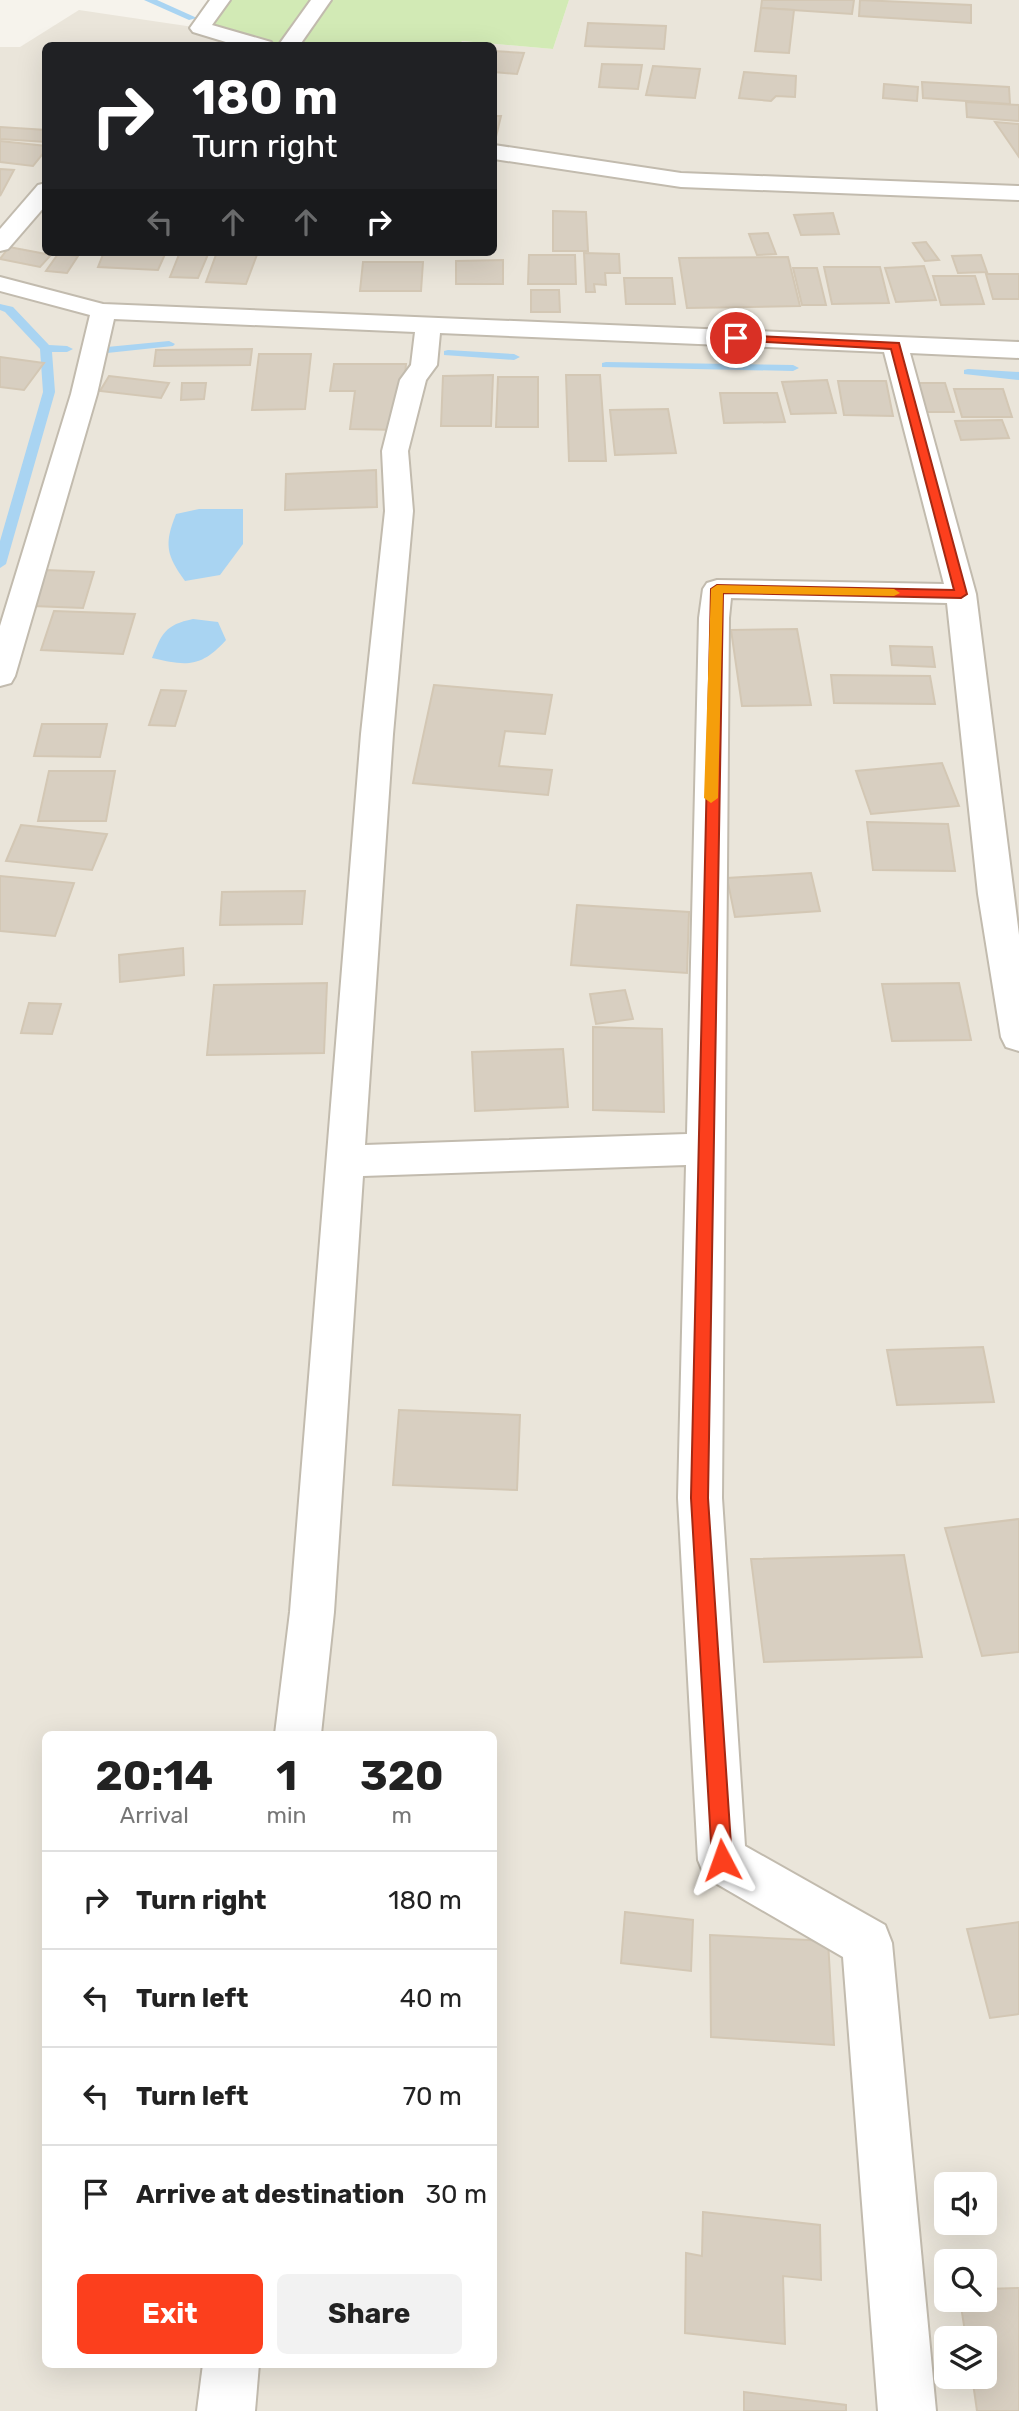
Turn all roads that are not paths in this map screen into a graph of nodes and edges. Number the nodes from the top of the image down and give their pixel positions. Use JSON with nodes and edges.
{"nodes":[{"id":1,"x":220,"y":0,"type":"edge"},
{"id":2,"x":321,"y":0,"type":"edge"},
{"id":3,"x":200,"y":28,"type":"junction"},
{"id":4,"x":184,"y":42,"type":"edge"},
{"id":5,"x":250,"y":42,"type":"edge"},
{"id":6,"x":291,"y":42,"type":"edge"},
{"id":7,"x":497,"y":152,"type":"edge"},
{"id":8,"x":1019,"y":193,"type":"edge"},
{"id":9,"x":42,"y":195,"type":"edge"},
{"id":10,"x":0,"y":244,"type":"edge"},
{"id":11,"x":0,"y":284,"type":"edge"},
{"id":12,"x":103,"y":311,"type":"junction"},
{"id":13,"x":428,"y":323,"type":"junction"},
{"id":14,"x":895,"y":346,"type":"junction"},
{"id":15,"x":1018,"y":353,"type":"edge"},
{"id":16,"x":961,"y":594,"type":"junction"},
{"id":17,"x":0,"y":676,"type":"edge"},
{"id":18,"x":1019,"y":1037,"type":"edge"},
{"id":19,"x":706,"y":1149,"type":"junction"},
{"id":20,"x":345,"y":1161,"type":"junction"},
{"id":21,"x":298,"y":1731,"type":"edge"},
{"id":22,"x":231,"y":2368,"type":"edge"},
{"id":23,"x":226,"y":2411,"type":"edge"},
{"id":24,"x":907,"y":2411,"type":"edge"}],
"edges":[{"from":1,"to":3,"type":"street"},
{"from":2,"to":6,"type":"street"},
{"from":3,"to":4,"type":"street"},
{"from":3,"to":5,"type":"street"},
{"from":7,"to":8,"type":"street"},
{"from":9,"to":10,"type":"street"},
{"from":11,"to":12,"type":"street"},
{"from":12,"to":13,"type":"street"},
{"from":12,"to":17,"type":"street"},
{"from":13,"to":14,"type":"street"},
{"from":13,"to":20,"type":"street"},
{"from":14,"to":15,"type":"street"},
{"from":14,"to":16,"type":"street"},
{"from":16,"to":18,"type":"street"},
{"from":16,"to":19,"type":"street"},
{"from":19,"to":20,"type":"street"},
{"from":19,"to":24,"type":"street"},
{"from":20,"to":21,"type":"street"},
{"from":22,"to":23,"type":"street"}]}
